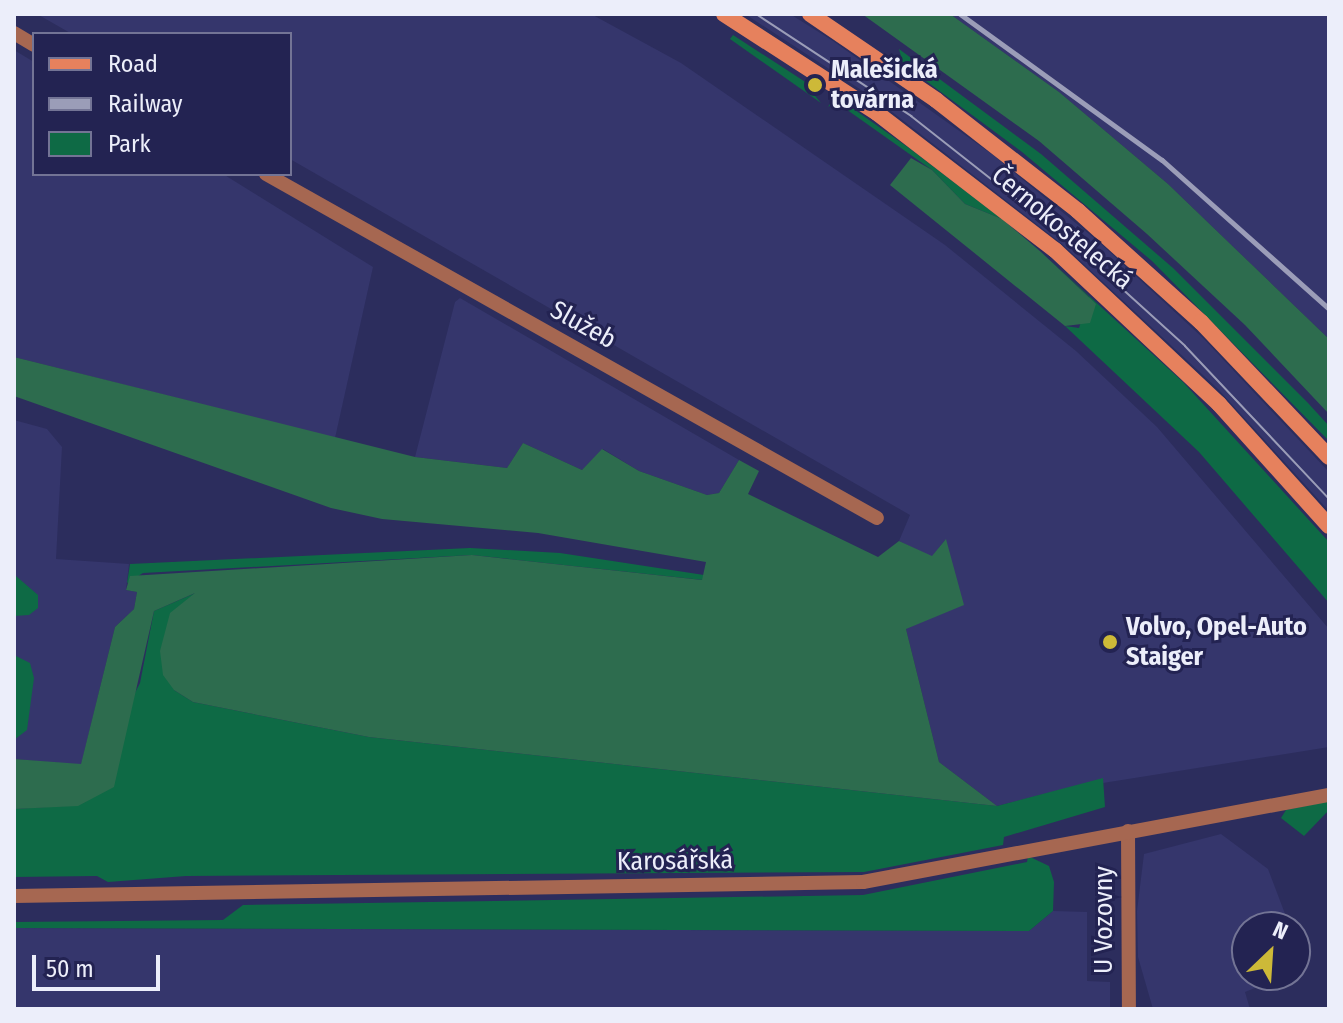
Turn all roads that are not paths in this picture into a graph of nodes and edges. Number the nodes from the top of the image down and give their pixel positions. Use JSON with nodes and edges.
{"nodes":[{"id":1,"x":724,"y":14,"type":"edge"},
{"id":2,"x":810,"y":14,"type":"edge"},
{"id":3,"x":14,"y":33,"type":"edge"},
{"id":4,"x":32,"y":44,"type":"edge"},
{"id":5,"x":270,"y":176,"type":"edge"},
{"id":6,"x":1329,"y":457,"type":"edge"},
{"id":7,"x":877,"y":518,"type":"dead end"},
{"id":8,"x":1329,"y":526,"type":"edge"},
{"id":9,"x":1329,"y":795,"type":"edge"},
{"id":10,"x":1128,"y":831,"type":"junction"},
{"id":11,"x":14,"y":896,"type":"edge"},
{"id":12,"x":1129,"y":1009,"type":"edge"}],
"edges":[{"from":1,"to":8,"type":"main road","name":"Černokostelecká"},
{"from":2,"to":6,"type":"main road","name":"Černokostelecká"},
{"from":3,"to":4,"type":"street"},
{"from":5,"to":7,"type":"street","name":"Služeb"},
{"from":9,"to":10,"type":"street","name":"Karosářská"},
{"from":10,"to":11,"type":"street","name":"Karosářská"},
{"from":10,"to":12,"type":"street","name":"U Vozovny"}]}
